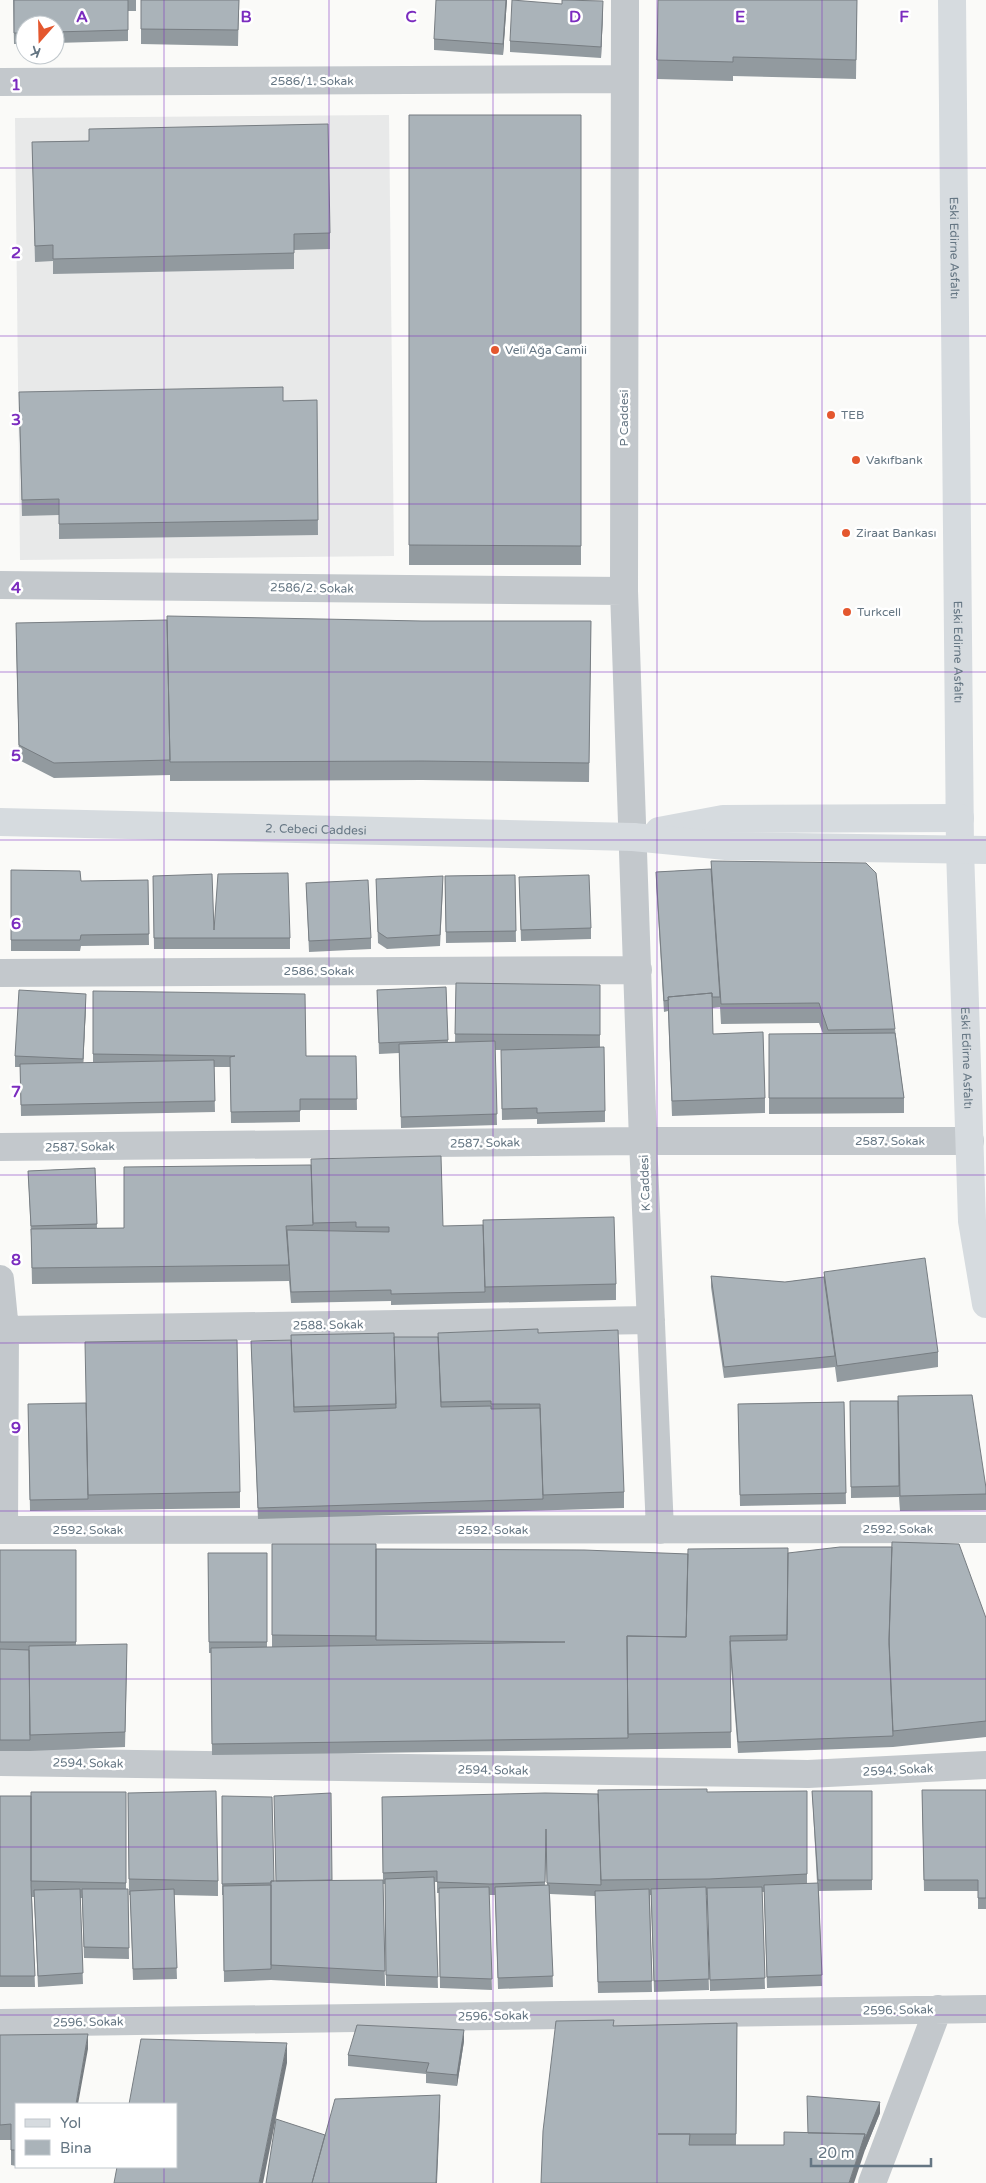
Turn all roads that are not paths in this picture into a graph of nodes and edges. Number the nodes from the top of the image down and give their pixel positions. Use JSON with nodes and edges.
{"nodes":[{"id":1,"x":625,"y":0,"type":"edge"},
{"id":2,"x":952,"y":0,"type":"edge"},
{"id":3,"x":624,"y":79,"type":"junction"},
{"id":4,"x":0,"y":82,"type":"edge"},
{"id":5,"x":0,"y":585,"type":"edge"},
{"id":6,"x":624,"y":591,"type":"junction"},
{"id":7,"x":960,"y":818,"type":"junction"},
{"id":8,"x":0,"y":822,"type":"edge"},
{"id":9,"x":633,"y":836,"type":"junction"},
{"id":10,"x":973,"y":850,"type":"edge"},
{"id":11,"x":638,"y":970,"type":"junction"},
{"id":12,"x":0,"y":973,"type":"edge"},
{"id":13,"x":643,"y":1141,"type":"junction"},
{"id":14,"x":970,"y":1141,"type":"junction"},
{"id":15,"x":0,"y":1148,"type":"edge"},
{"id":16,"x":0,"y":1279,"type":"edge"},
{"id":17,"x":986,"y":1304,"type":"edge"},
{"id":18,"x":651,"y":1320,"type":"junction"},
{"id":19,"x":5,"y":1330,"type":"junction"},
{"id":20,"x":986,"y":1529,"type":"edge"},
{"id":21,"x":2,"y":1530,"type":"edge"},
{"id":22,"x":660,"y":1530,"type":"junction"},
{"id":23,"x":0,"y":1762,"type":"edge"},
{"id":24,"x":986,"y":1765,"type":"edge"},
{"id":25,"x":938,"y":2009,"type":"junction"},
{"id":26,"x":986,"y":2009,"type":"edge"},
{"id":27,"x":0,"y":2023,"type":"edge"},
{"id":28,"x":872,"y":2183,"type":"edge"}],
"edges":[{"from":1,"to":3,"type":"street","name":"P Caddesi"},
{"from":2,"to":7,"type":"main road","name":"Eski Edirne Asfaltı"},
{"from":3,"to":4,"type":"street","name":"2586/1. Sokak"},
{"from":3,"to":6,"type":"street","name":"P Caddesi"},
{"from":5,"to":6,"type":"street","name":"2586/2. Sokak"},
{"from":6,"to":9,"type":"street","name":"P Caddesi"},
{"from":7,"to":9,"type":"main road"},
{"from":7,"to":10,"type":"main road","name":"Eski Edirne Asfaltı"},
{"from":8,"to":9,"type":"main road","name":"2. Cebeci Caddesi"},
{"from":9,"to":10,"type":"main road"},
{"from":9,"to":11,"type":"street","name":"K Caddesi"},
{"from":10,"to":14,"type":"main road","name":"Eski Edirne Asfaltı"},
{"from":11,"to":12,"type":"street","name":"2586. Sokak"},
{"from":11,"to":13,"type":"street","name":"K Caddesi"},
{"from":13,"to":14,"type":"street","name":"2587. Sokak"},
{"from":13,"to":15,"type":"street","name":"2587. Sokak"},
{"from":13,"to":18,"type":"street","name":"K Caddesi"},
{"from":14,"to":17,"type":"main road","name":"Eski Edirne Asfaltı"},
{"from":16,"to":19,"type":"street"},
{"from":18,"to":19,"type":"street","name":"2588. Sokak"},
{"from":18,"to":22,"type":"street","name":"K Caddesi"},
{"from":19,"to":21,"type":"street"},
{"from":20,"to":22,"type":"street","name":"2592. Sokak"},
{"from":21,"to":22,"type":"street","name":"2592. Sokak"},
{"from":23,"to":24,"type":"street","name":"2594. Sokak"},
{"from":25,"to":26,"type":"street","name":"2596. Sokak"},
{"from":25,"to":27,"type":"street","name":"2596. Sokak"},
{"from":25,"to":28,"type":"street"}]}
